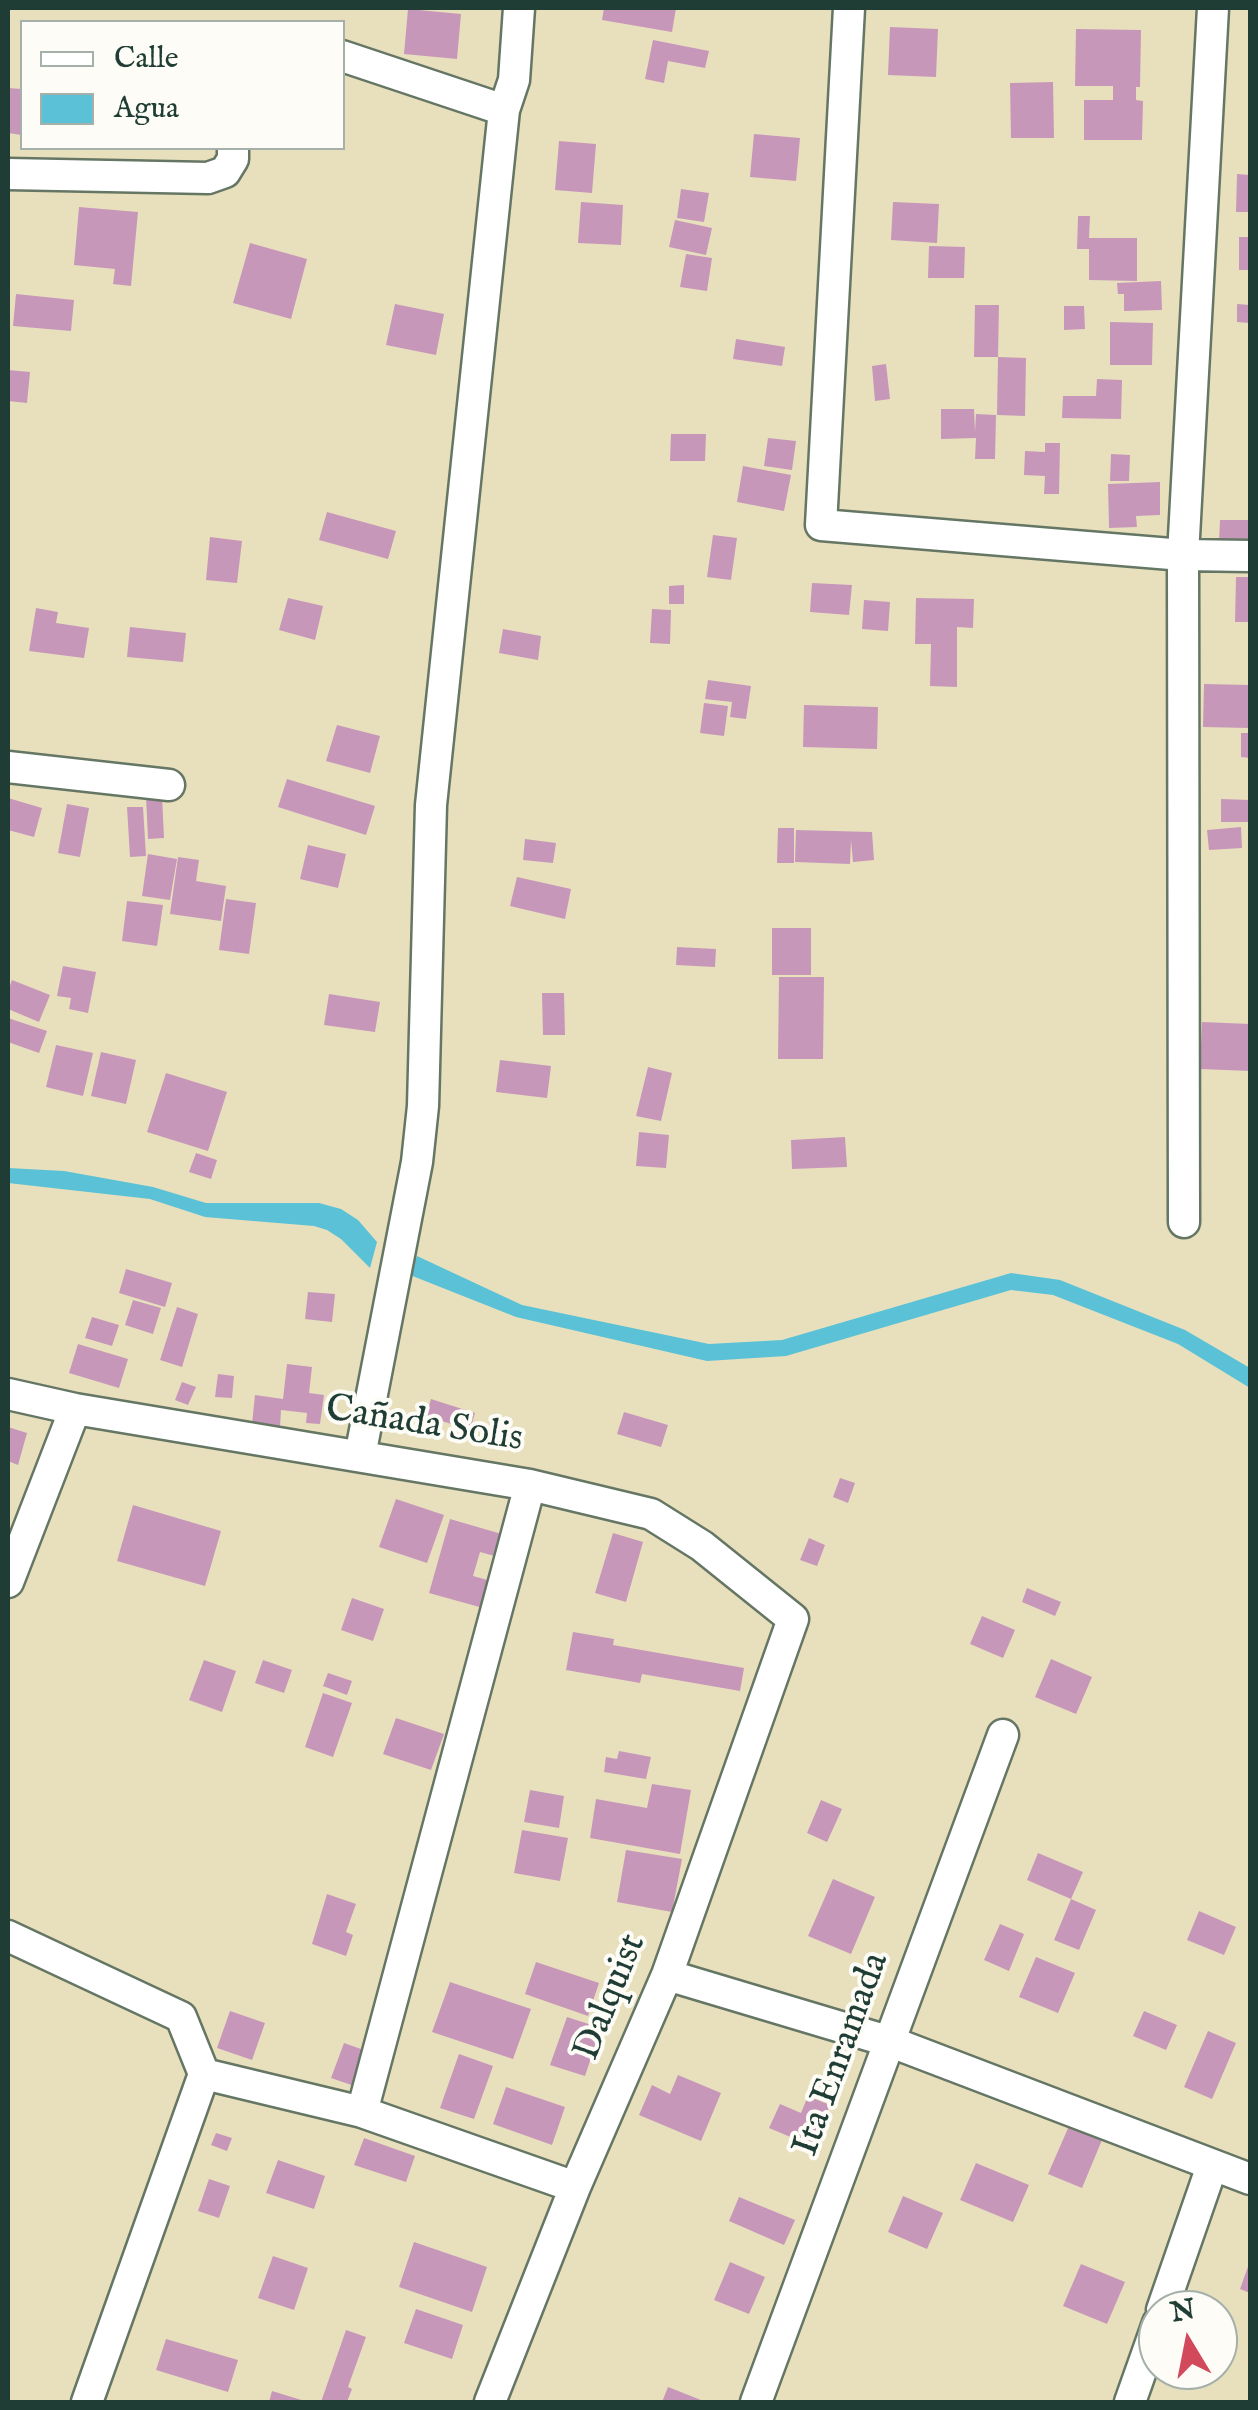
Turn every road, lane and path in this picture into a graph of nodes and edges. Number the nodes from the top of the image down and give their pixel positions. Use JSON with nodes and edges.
{"nodes":[{"id":1,"x":518,"y":8,"type":"edge"},
{"id":2,"x":849,"y":8,"type":"edge"},
{"id":3,"x":1213,"y":8,"type":"edge"},
{"id":4,"x":345,"y":57,"type":"edge"},
{"id":5,"x":504,"y":110,"type":"junction"},
{"id":6,"x":233,"y":150,"type":"edge"},
{"id":7,"x":8,"y":174,"type":"edge"},
{"id":8,"x":1182,"y":555,"type":"junction"},
{"id":9,"x":1250,"y":556,"type":"edge"},
{"id":10,"x":8,"y":767,"type":"edge"},
{"id":11,"x":169,"y":785,"type":"dead end"},
{"id":12,"x":1184,"y":1222,"type":"dead end"},
{"id":13,"x":8,"y":1394,"type":"edge"},
{"id":14,"x":75,"y":1409,"type":"junction"},
{"id":15,"x":360,"y":1456,"type":"junction"},
{"id":16,"x":530,"y":1484,"type":"junction"},
{"id":17,"x":8,"y":1582,"type":"edge"},
{"id":18,"x":793,"y":1619,"type":"joint"},
{"id":19,"x":1003,"y":1735,"type":"dead end"},
{"id":20,"x":8,"y":1936,"type":"edge"},
{"id":21,"x":667,"y":1976,"type":"junction"},
{"id":22,"x":891,"y":2042,"type":"junction"},
{"id":23,"x":204,"y":2074,"type":"junction"},
{"id":24,"x":362,"y":2112,"type":"junction"},
{"id":25,"x":1212,"y":2166,"type":"junction"},
{"id":26,"x":1250,"y":2179,"type":"edge"},
{"id":27,"x":575,"y":2187,"type":"junction"},
{"id":28,"x":1169,"y":2290,"type":"edge"},
{"id":29,"x":87,"y":2402,"type":"edge"},
{"id":30,"x":490,"y":2402,"type":"edge"},
{"id":31,"x":756,"y":2402,"type":"edge"}],
"edges":[{"from":1,"to":5,"type":"street"},
{"from":2,"to":8,"type":"street"},
{"from":3,"to":8,"type":"street"},
{"from":4,"to":5,"type":"street"},
{"from":5,"to":15,"type":"street"},
{"from":6,"to":7,"type":"street"},
{"from":8,"to":9,"type":"street"},
{"from":8,"to":12,"type":"street"},
{"from":10,"to":11,"type":"street"},
{"from":13,"to":14,"type":"street","name":"Cañada Solis"},
{"from":14,"to":15,"type":"street","name":"Cañada Solis"},
{"from":14,"to":17,"type":"street"},
{"from":15,"to":16,"type":"street","name":"Cañada Solis"},
{"from":16,"to":18,"type":"street","name":"Cañada Solis"},
{"from":16,"to":24,"type":"street"},
{"from":18,"to":21,"type":"street","name":"Dalquist"},
{"from":19,"to":22,"type":"street","name":"Ita Enramada"},
{"from":20,"to":23,"type":"street"},
{"from":21,"to":22,"type":"street"},
{"from":21,"to":27,"type":"street","name":"Dalquist"},
{"from":22,"to":25,"type":"street"},
{"from":22,"to":31,"type":"street","name":"Ita Enramada"},
{"from":23,"to":24,"type":"street"},
{"from":23,"to":29,"type":"street"},
{"from":24,"to":27,"type":"street"},
{"from":25,"to":26,"type":"street"},
{"from":25,"to":28,"type":"street"},
{"from":27,"to":30,"type":"street","name":"Dalquist"}]}
